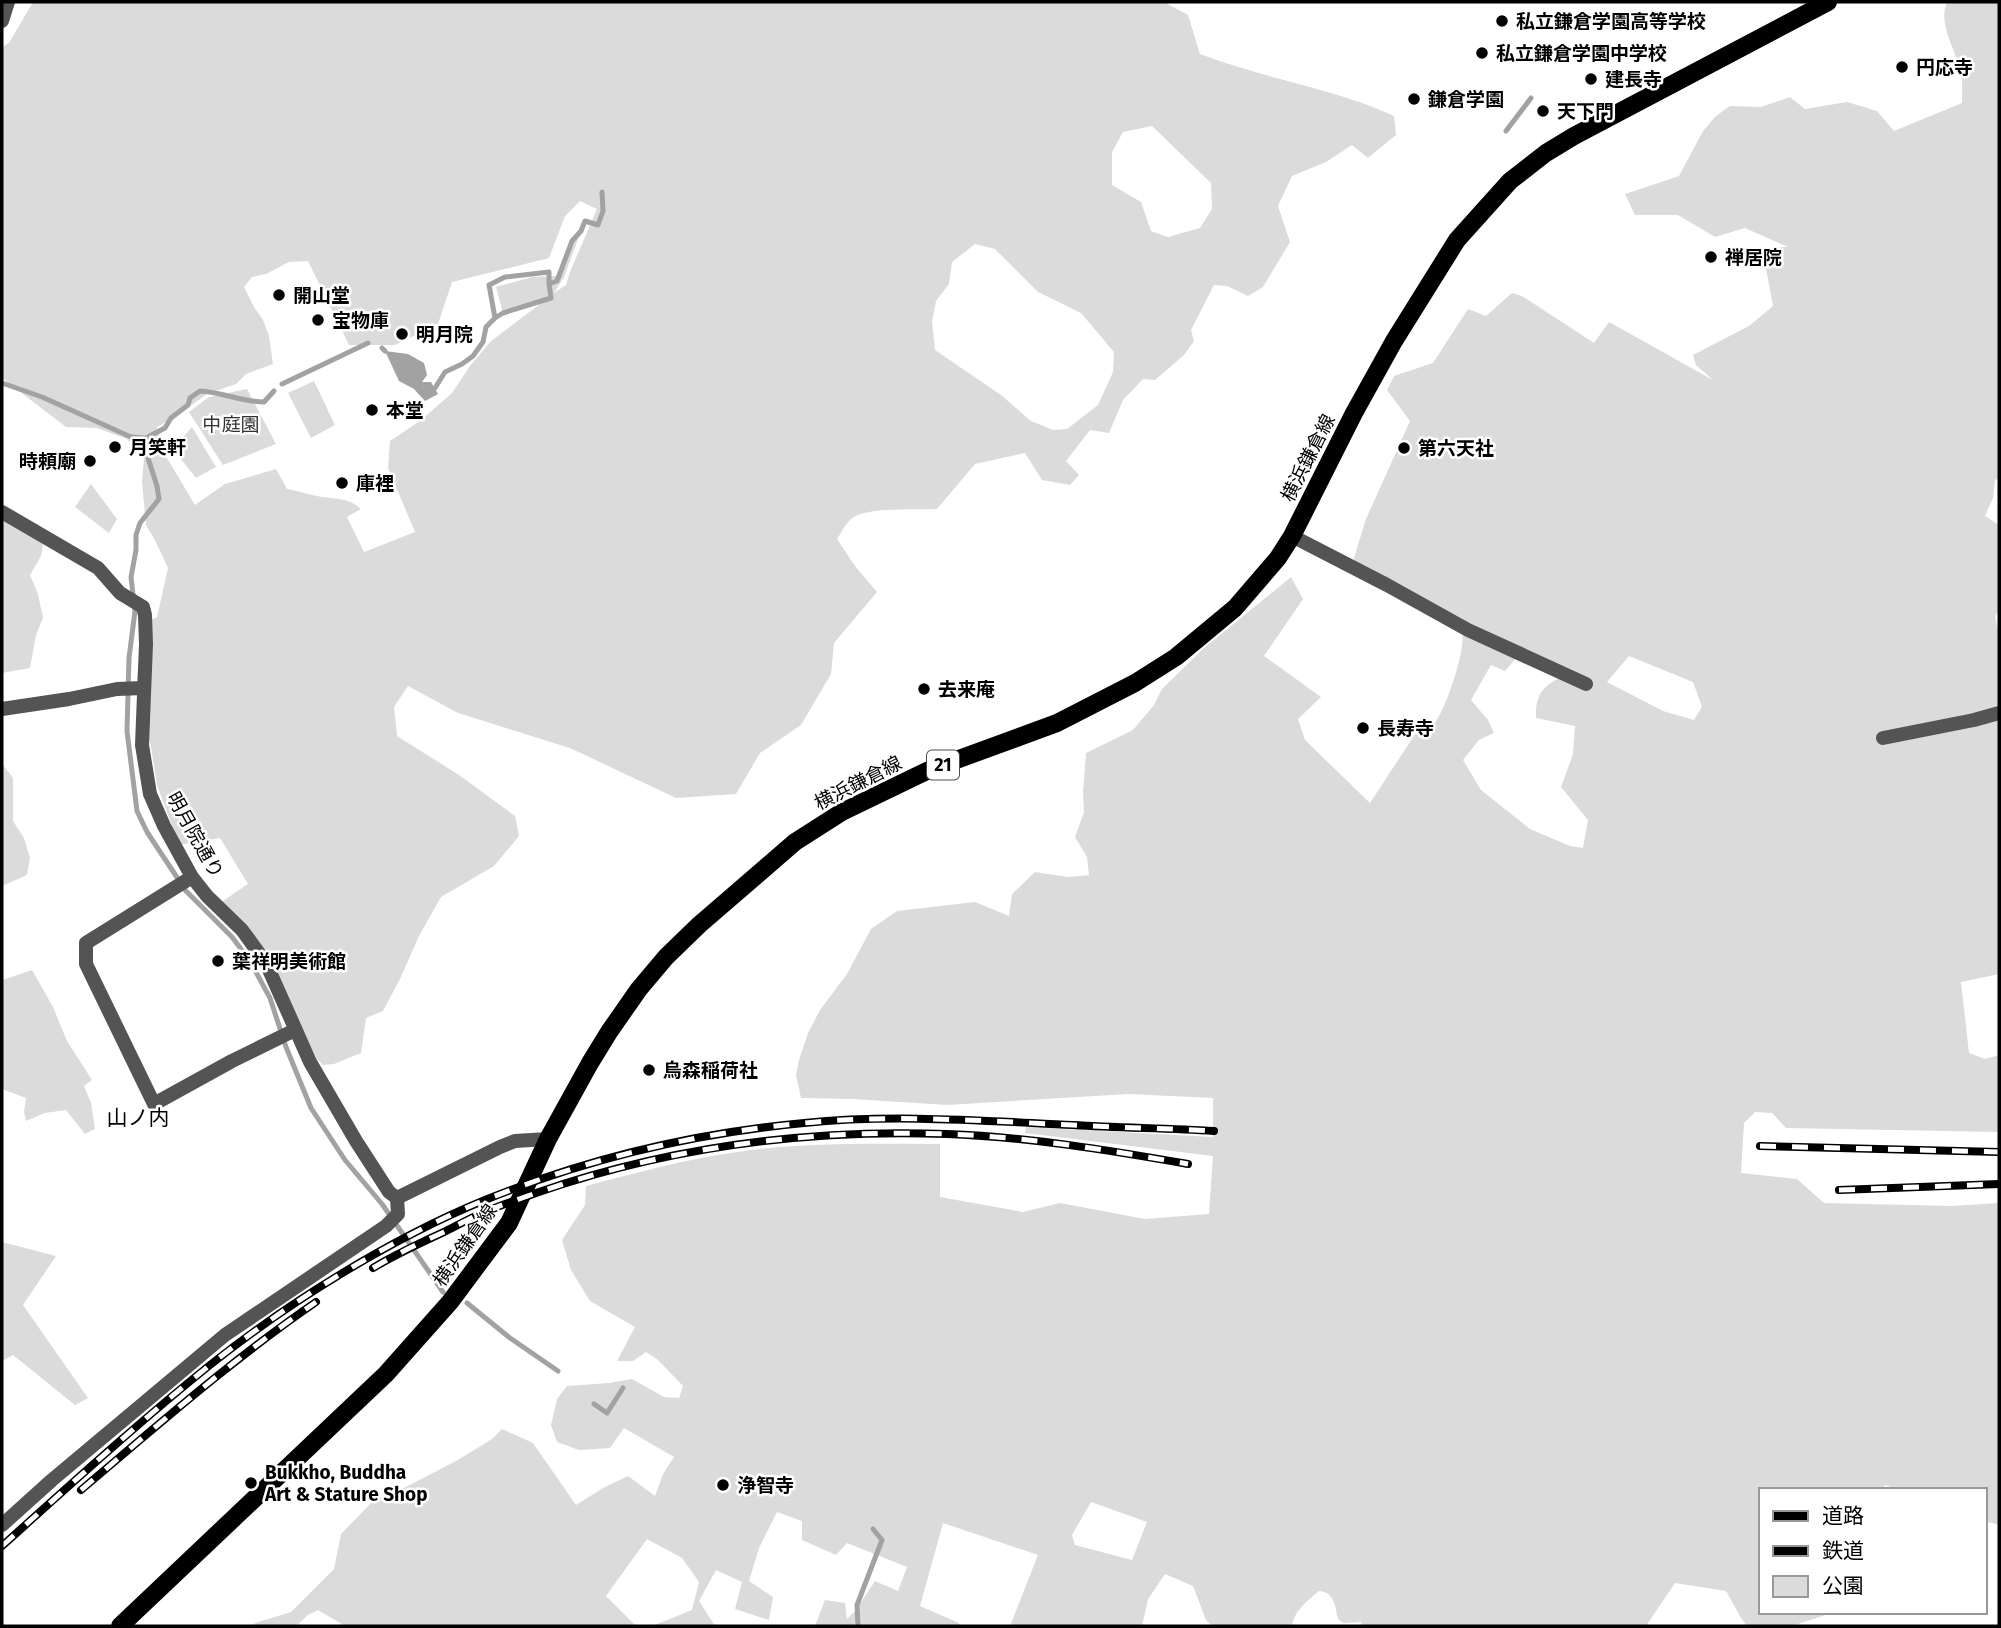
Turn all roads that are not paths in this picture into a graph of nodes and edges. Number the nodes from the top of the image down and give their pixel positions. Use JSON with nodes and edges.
{"nodes":[{"id":1,"x":8,"y":2,"type":"edge"},
{"id":2,"x":1828,"y":2,"type":"edge"},
{"id":3,"x":2,"y":21,"type":"edge"},
{"id":4,"x":2,"y":512,"type":"edge"},
{"id":5,"x":1292,"y":536,"type":"junction"},
{"id":6,"x":1586,"y":684,"type":"dead end"},
{"id":7,"x":138,"y":688,"type":"junction"},
{"id":8,"x":2,"y":709,"type":"edge"},
{"id":9,"x":1999,"y":713,"type":"edge"},
{"id":10,"x":1883,"y":738,"type":"dead end"},
{"id":11,"x":184,"y":881,"type":"junction"},
{"id":12,"x":285,"y":1035,"type":"junction"},
{"id":13,"x":548,"y":1139,"type":"junction"},
{"id":14,"x":397,"y":1198,"type":"junction"},
{"id":15,"x":2,"y":1525,"type":"edge"},
{"id":16,"x":121,"y":1626,"type":"edge"}],
"edges":[{"from":1,"to":3,"type":"street"},
{"from":2,"to":5,"type":"main road","name":"横浜鎌倉線","number":"21"},
{"from":4,"to":7,"type":"street","name":"明月院通り"},
{"from":5,"to":6,"type":"street"},
{"from":5,"to":13,"type":"main road","name":"横浜鎌倉線","number":"21"},
{"from":7,"to":8,"type":"street"},
{"from":7,"to":11,"type":"street","name":"明月院通り"},
{"from":9,"to":10,"type":"street"},
{"from":11,"to":12,"type":"street","name":"明月院通り"},
{"from":11,"to":12,"type":"street"},
{"from":12,"to":14,"type":"street","name":"明月院通り"},
{"from":13,"to":14,"type":"street"},
{"from":13,"to":16,"type":"main road","name":"横浜鎌倉線","number":"21"},
{"from":14,"to":15,"type":"street"}]}
